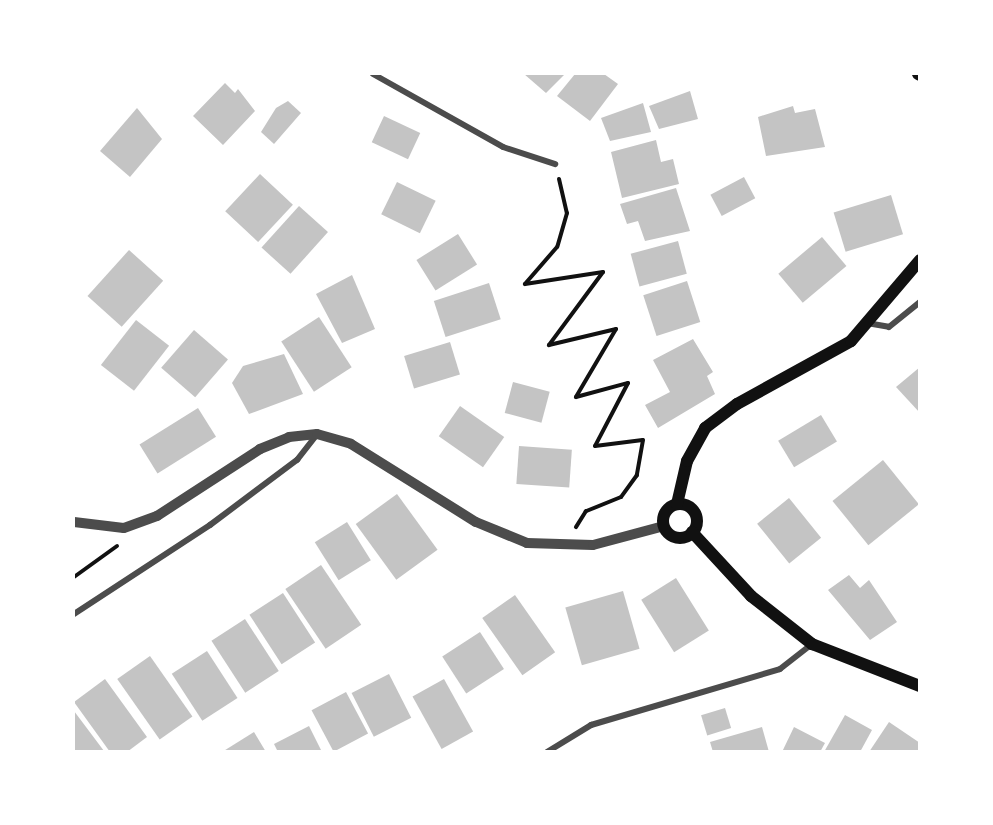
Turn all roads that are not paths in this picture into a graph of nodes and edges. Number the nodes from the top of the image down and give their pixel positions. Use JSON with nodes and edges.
{"nodes":[{"id":1,"x":373,"y":74,"type":"edge"},
{"id":2,"x":555,"y":164,"type":"road end"},
{"id":3,"x":920,"y":260,"type":"edge"},
{"id":4,"x":920,"y":302,"type":"edge"},
{"id":5,"x":867,"y":323,"type":"junction"},
{"id":6,"x":317,"y":434,"type":"junction"},
{"id":7,"x":677,"y":504,"type":"junction"},
{"id":8,"x":74,"y":522,"type":"edge"},
{"id":9,"x":664,"y":526,"type":"junction"},
{"id":10,"x":692,"y":532,"type":"junction"},
{"id":11,"x":74,"y":614,"type":"edge"},
{"id":12,"x":812,"y":644,"type":"junction"},
{"id":13,"x":920,"y":686,"type":"edge"},
{"id":14,"x":547,"y":752,"type":"edge"}],
"edges":[{"from":1,"to":2,"type":"street"},
{"from":3,"to":5,"type":"main road"},
{"from":4,"to":5,"type":"street"},
{"from":5,"to":7,"type":"main road"},
{"from":6,"to":8,"type":"street"},
{"from":6,"to":9,"type":"street"},
{"from":6,"to":11,"type":"street"},
{"from":7,"to":9,"type":"main road"},
{"from":7,"to":10,"type":"main road"},
{"from":9,"to":10,"type":"main road"},
{"from":10,"to":12,"type":"main road"},
{"from":12,"to":13,"type":"main road"},
{"from":12,"to":14,"type":"street"}]}
